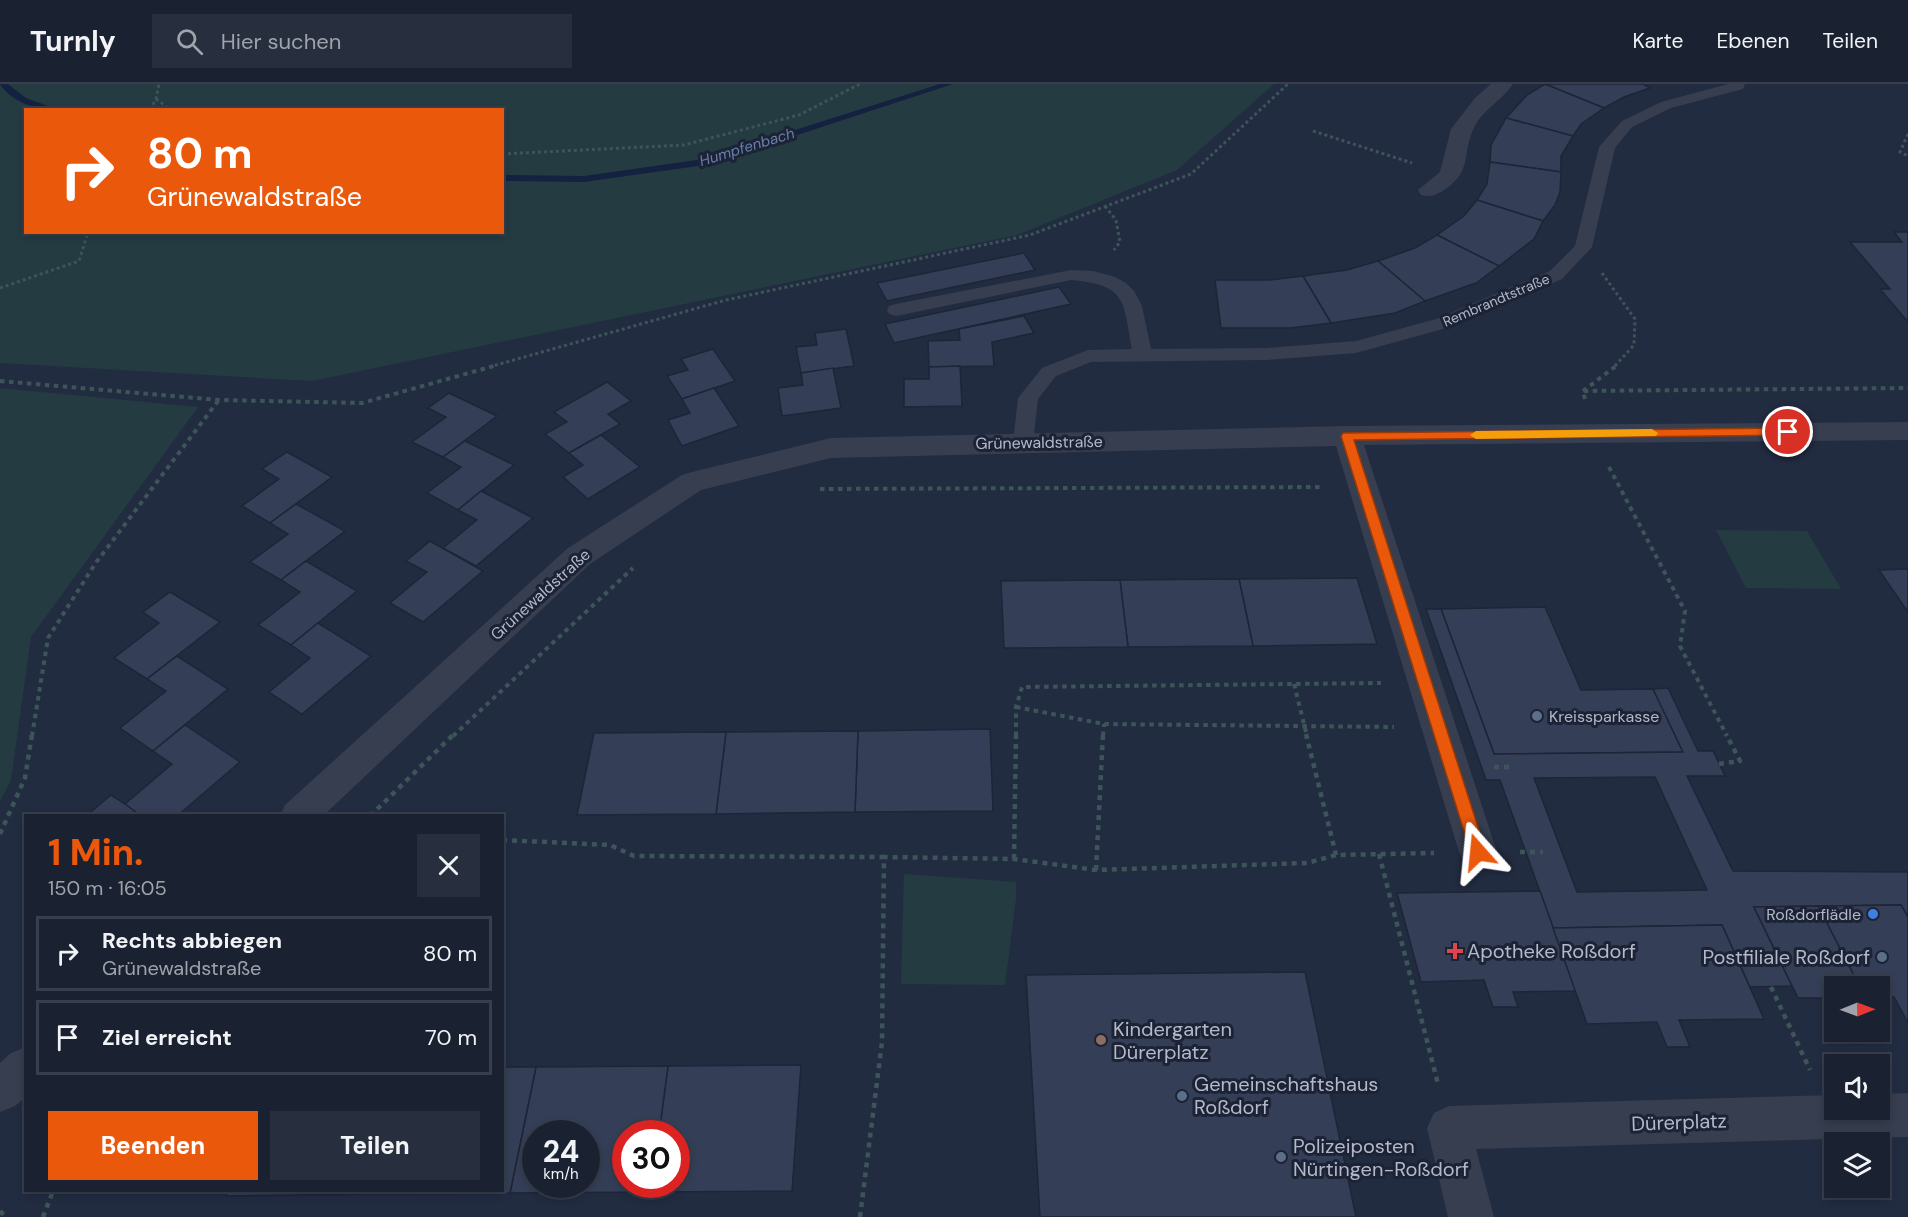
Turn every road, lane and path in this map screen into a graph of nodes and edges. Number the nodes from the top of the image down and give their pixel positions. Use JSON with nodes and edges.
{"nodes":[{"id":1,"x":159,"y":84,"type":"edge"},
{"id":2,"x":860,"y":84,"type":"edge"},
{"id":3,"x":1288,"y":84,"type":"edge"},
{"id":4,"x":1503,"y":84,"type":"edge"},
{"id":5,"x":1738,"y":84,"type":"edge"},
{"id":6,"x":156,"y":99,"type":"junction"},
{"id":7,"x":151,"y":108,"type":"edge"},
{"id":8,"x":168,"y":108,"type":"edge"},
{"id":9,"x":1312,"y":131,"type":"dead end"},
{"id":10,"x":1908,"y":134,"type":"edge"},
{"id":11,"x":504,"y":154,"type":"edge"},
{"id":12,"x":1908,"y":156,"type":"edge"},
{"id":13,"x":1450,"y":175,"type":"junction"},
{"id":14,"x":1429,"y":190,"type":"dead end"},
{"id":15,"x":1106,"y":206,"type":"junction"},
{"id":16,"x":87,"y":234,"type":"edge"},
{"id":17,"x":1583,"y":248,"type":"junction"},
{"id":18,"x":1098,"y":276,"type":"junction"},
{"id":19,"x":0,"y":288,"type":"edge"},
{"id":20,"x":896,"y":310,"type":"dead end"},
{"id":21,"x":1143,"y":356,"type":"junction"},
{"id":22,"x":0,"y":381,"type":"edge"},
{"id":23,"x":1908,"y":388,"type":"edge"},
{"id":24,"x":1583,"y":391,"type":"junction"},
{"id":25,"x":219,"y":400,"type":"junction"},
{"id":26,"x":1908,"y":431,"type":"edge"},
{"id":27,"x":1596,"y":434,"type":"junction"},
{"id":28,"x":1347,"y":436,"type":"junction"},
{"id":29,"x":1023,"y":442,"type":"junction"},
{"id":30,"x":1608,"y":464,"type":"dead end"},
{"id":31,"x":1362,"y":487,"type":"junction"},
{"id":32,"x":813,"y":489,"type":"dead end"},
{"id":33,"x":634,"y":568,"type":"dead end"},
{"id":34,"x":1424,"y":682,"type":"junction"},
{"id":35,"x":1294,"y":684,"type":"junction"},
{"id":36,"x":1016,"y":707,"type":"junction"},
{"id":37,"x":1104,"y":724,"type":"junction"},
{"id":38,"x":1438,"y":726,"type":"junction"},
{"id":39,"x":1303,"y":727,"type":"junction"},
{"id":40,"x":1719,"y":764,"type":"dead end"},
{"id":41,"x":300,"y":814,"type":"edge"},
{"id":42,"x":373,"y":814,"type":"edge"},
{"id":43,"x":0,"y":834,"type":"edge"},
{"id":44,"x":504,"y":840,"type":"edge"},
{"id":45,"x":1478,"y":852,"type":"junction"},
{"id":46,"x":1543,"y":852,"type":"dead end"},
{"id":47,"x":1379,"y":854,"type":"junction"},
{"id":48,"x":1336,"y":855,"type":"junction"},
{"id":49,"x":884,"y":857,"type":"junction"},
{"id":50,"x":1014,"y":859,"type":"junction"},
{"id":51,"x":1096,"y":870,"type":"junction"},
{"id":52,"x":1771,"y":987,"type":"dead end"},
{"id":53,"x":24,"y":1070,"type":"edge"},
{"id":54,"x":0,"y":1091,"type":"edge"},
{"id":55,"x":1824,"y":1100,"type":"edge"},
{"id":56,"x":1890,"y":1115,"type":"edge"},
{"id":57,"x":1908,"y":1115,"type":"edge"},
{"id":58,"x":1824,"y":1117,"type":"edge"},
{"id":59,"x":1449,"y":1128,"type":"junction"},
{"id":60,"x":53,"y":1192,"type":"edge"},
{"id":61,"x":0,"y":1211,"type":"edge"},
{"id":62,"x":6,"y":1217,"type":"edge"},
{"id":63,"x":43,"y":1217,"type":"edge"},
{"id":64,"x":860,"y":1217,"type":"edge"},
{"id":65,"x":1471,"y":1217,"type":"edge"}],
"edges":[{"from":1,"to":6,"type":"path"},
{"from":2,"to":11,"type":"path"},
{"from":3,"to":15,"type":"path"},
{"from":4,"to":13,"type":"street"},
{"from":5,"to":17,"type":"lane"},
{"from":6,"to":7,"type":"path"},
{"from":6,"to":8,"type":"path"},
{"from":9,"to":13,"type":"path"},
{"from":10,"to":12,"type":"path"},
{"from":13,"to":14,"type":"street"},
{"from":15,"to":18,"type":"path"},
{"from":15,"to":25,"type":"path"},
{"from":16,"to":19,"type":"path"},
{"from":17,"to":21,"type":"lane","name":"Rembrandtstraße"},
{"from":17,"to":24,"type":"path"},
{"from":18,"to":20,"type":"lane"},
{"from":18,"to":21,"type":"lane"},
{"from":21,"to":29,"type":"lane","name":"Rembrandtstraße"},
{"from":22,"to":25,"type":"path"},
{"from":23,"to":24,"type":"path"},
{"from":24,"to":27,"type":"path"},
{"from":25,"to":43,"type":"path"},
{"from":26,"to":27,"type":"street","name":"Grünewaldstraße"},
{"from":27,"to":28,"type":"street","name":"Grünewaldstraße"},
{"from":28,"to":29,"type":"street","name":"Grünewaldstraße"},
{"from":28,"to":31,"type":"street"},
{"from":29,"to":41,"type":"street","name":"Grünewaldstraße"},
{"from":30,"to":40,"type":"path"},
{"from":31,"to":32,"type":"path"},
{"from":31,"to":34,"type":"street"},
{"from":33,"to":42,"type":"path"},
{"from":34,"to":35,"type":"path"},
{"from":34,"to":38,"type":"street"},
{"from":35,"to":36,"type":"path"},
{"from":35,"to":39,"type":"path"},
{"from":36,"to":37,"type":"path"},
{"from":36,"to":50,"type":"path"},
{"from":37,"to":39,"type":"path"},
{"from":37,"to":51,"type":"path"},
{"from":38,"to":39,"type":"path"},
{"from":38,"to":45,"type":"street"},
{"from":39,"to":48,"type":"path"},
{"from":44,"to":49,"type":"path"},
{"from":45,"to":46,"type":"path"},
{"from":45,"to":47,"type":"path"},
{"from":47,"to":48,"type":"path"},
{"from":47,"to":59,"type":"path"},
{"from":48,"to":51,"type":"path"},
{"from":49,"to":50,"type":"path"},
{"from":49,"to":64,"type":"path"},
{"from":50,"to":51,"type":"path"},
{"from":52,"to":55,"type":"path"},
{"from":53,"to":54,"type":"street"},
{"from":56,"to":57,"type":"street","name":"Dürerplatz"},
{"from":58,"to":59,"type":"street","name":"Dürerplatz"},
{"from":59,"to":65,"type":"street"},
{"from":60,"to":63,"type":"path"},
{"from":61,"to":62,"type":"path"}]}
